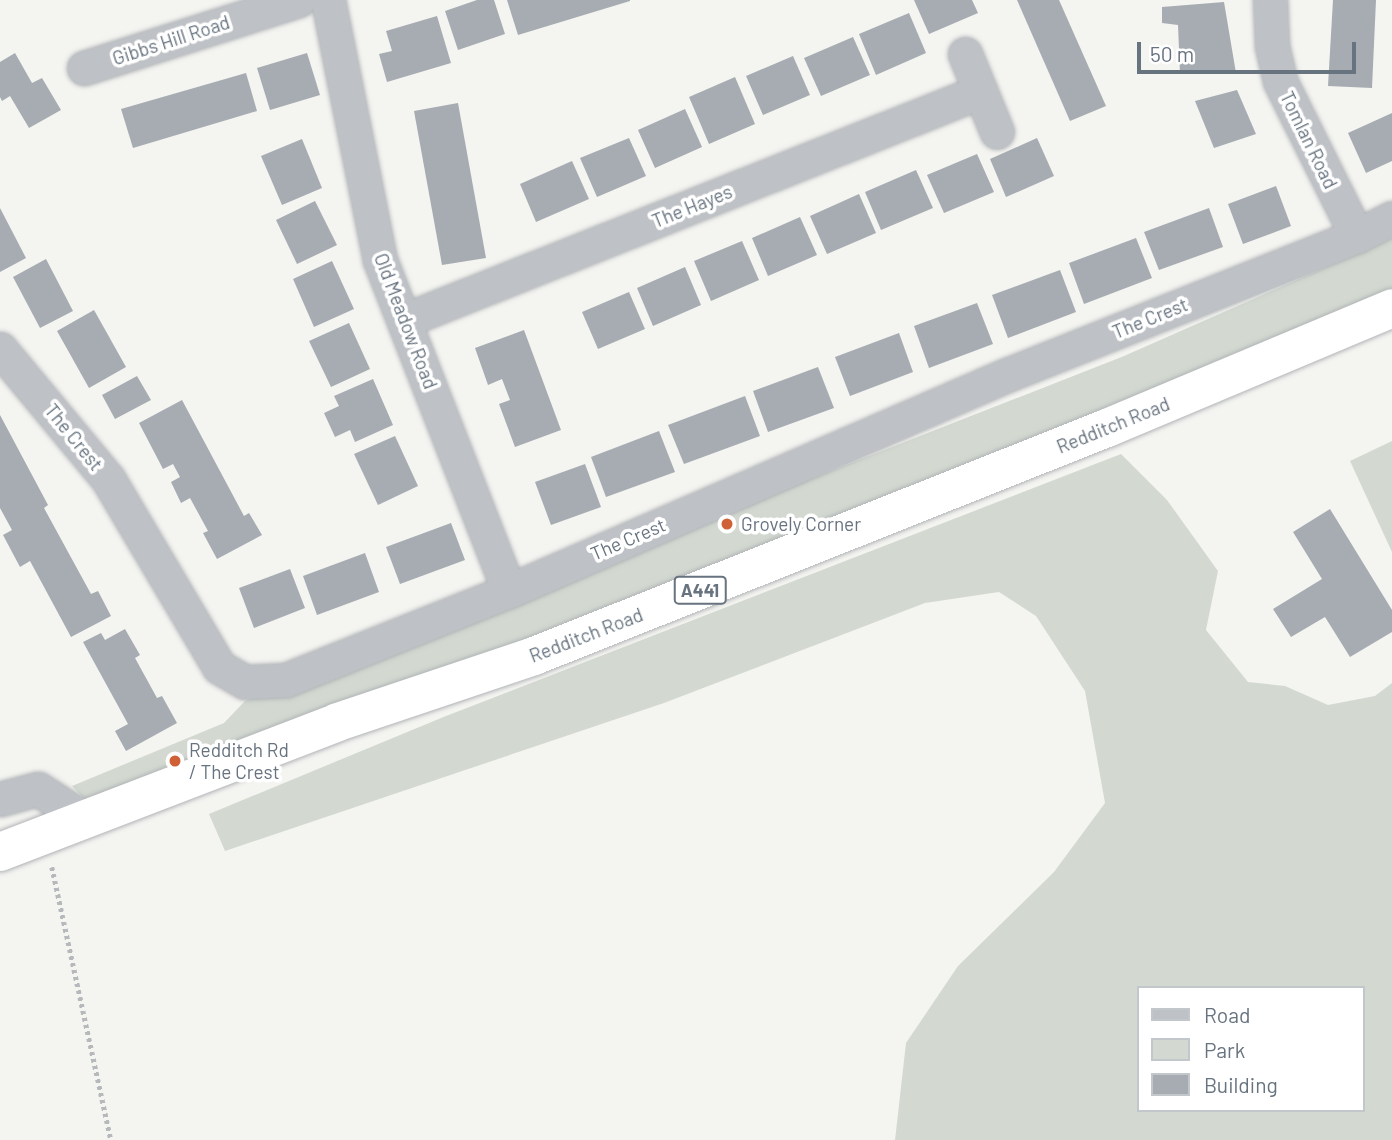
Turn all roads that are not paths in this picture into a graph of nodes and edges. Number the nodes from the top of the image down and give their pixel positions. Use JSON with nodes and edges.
{"nodes":[{"id":1,"x":298,"y":0,"type":"edge"},
{"id":2,"x":328,"y":0,"type":"edge"},
{"id":3,"x":1270,"y":0,"type":"edge"},
{"id":4,"x":965,"y":54,"type":"dead end"},
{"id":5,"x":84,"y":68,"type":"dead end"},
{"id":6,"x":979,"y":92,"type":"junction"},
{"id":7,"x":996,"y":132,"type":"dead end"},
{"id":8,"x":1392,"y":218,"type":"edge"},
{"id":9,"x":1357,"y":236,"type":"junction"},
{"id":10,"x":1392,"y":308,"type":"edge"},
{"id":11,"x":405,"y":320,"type":"junction"},
{"id":12,"x":0,"y":349,"type":"edge"},
{"id":13,"x":509,"y":591,"type":"junction"},
{"id":14,"x":0,"y":799,"type":"edge"},
{"id":15,"x":85,"y":819,"type":"junction"},
{"id":16,"x":0,"y":852,"type":"edge"}],
"edges":[{"from":1,"to":5,"type":"street","name":"Gibbs Hill Road"},
{"from":2,"to":11,"type":"street","name":"Old Meadow Road"},
{"from":3,"to":9,"type":"street","name":"Tomlan Road"},
{"from":4,"to":6,"type":"street"},
{"from":6,"to":7,"type":"street"},
{"from":6,"to":11,"type":"street","name":"The Hayes"},
{"from":8,"to":9,"type":"street","name":"The Crest"},
{"from":9,"to":13,"type":"street","name":"The Crest"},
{"from":10,"to":15,"type":"highway","name":"Redditch Road","number":"A441"},
{"from":11,"to":13,"type":"street","name":"Old Meadow Road"},
{"from":12,"to":13,"type":"street","name":"The Crest"},
{"from":14,"to":15,"type":"street"},
{"from":15,"to":16,"type":"highway","name":"Redditch Road","number":"A441"}]}
